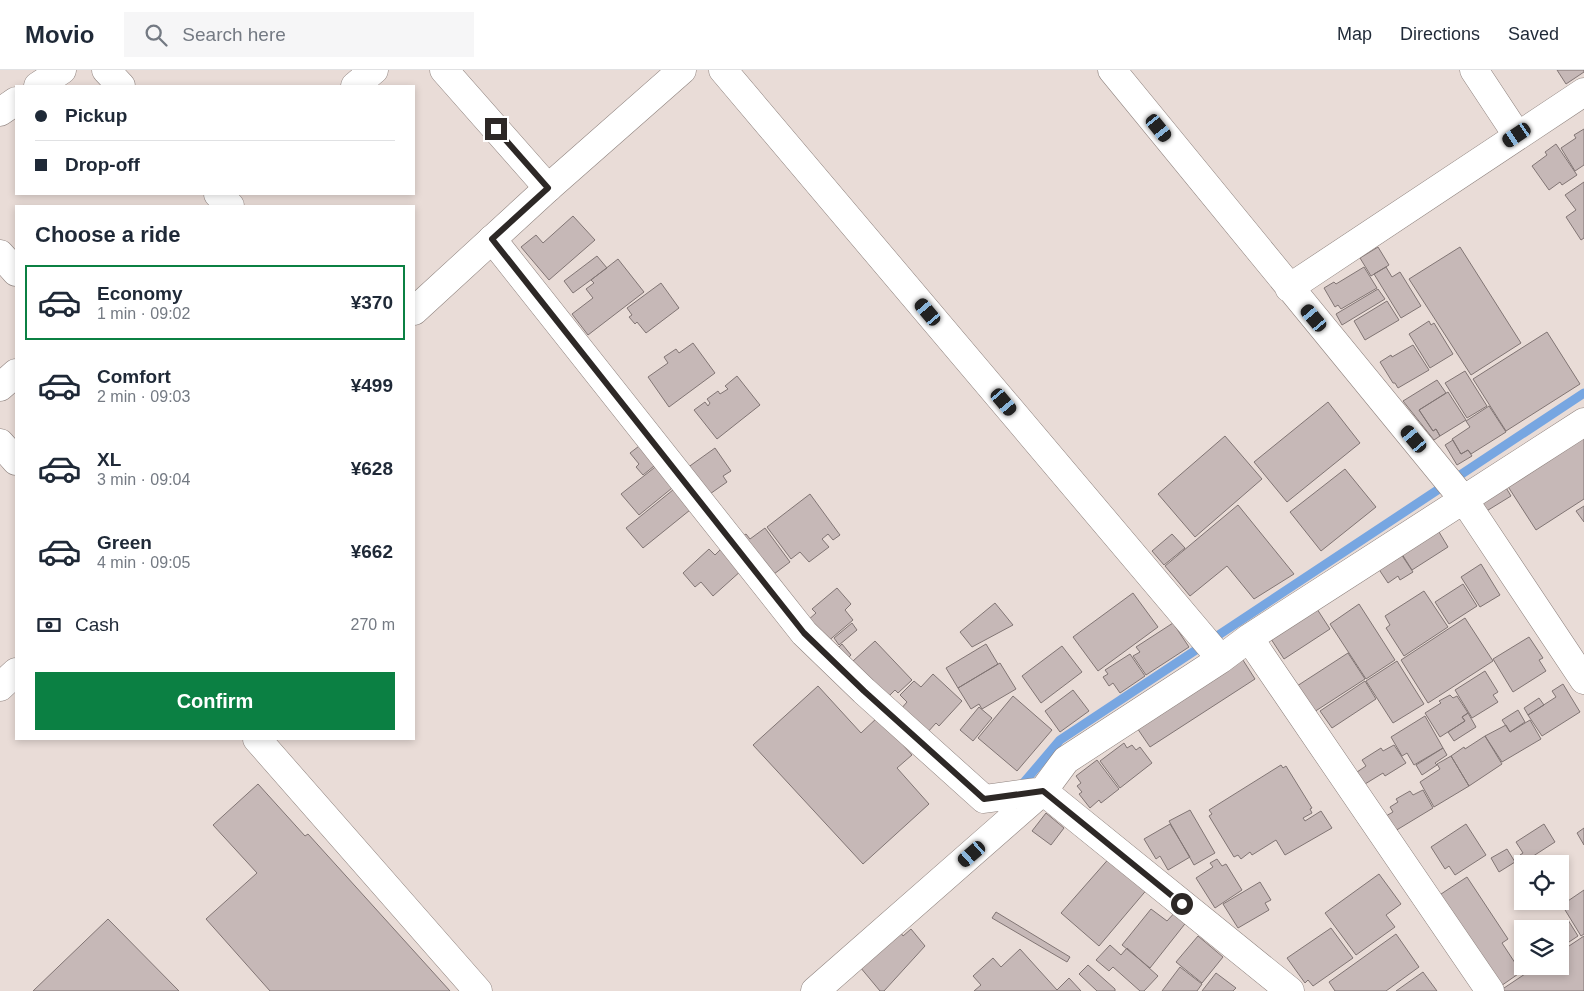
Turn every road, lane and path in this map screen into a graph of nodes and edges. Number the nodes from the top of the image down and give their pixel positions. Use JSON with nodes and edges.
{"nodes":[{"id":1,"x":62,"y":70,"type":"edge"},
{"id":2,"x":106,"y":70,"type":"edge"},
{"id":3,"x":374,"y":70,"type":"edge"},
{"id":4,"x":444,"y":70,"type":"edge"},
{"id":5,"x":682,"y":70,"type":"edge"},
{"id":6,"x":723,"y":70,"type":"edge"},
{"id":7,"x":1112,"y":70,"type":"edge"},
{"id":8,"x":1474,"y":70,"type":"edge"},
{"id":9,"x":40,"y":85,"type":"edge"},
{"id":10,"x":119,"y":85,"type":"edge"},
{"id":11,"x":355,"y":85,"type":"edge"},
{"id":12,"x":1584,"y":92,"type":"edge"},
{"id":13,"x":15,"y":102,"type":"edge"},
{"id":14,"x":0,"y":112,"type":"edge"},
{"id":15,"x":1517,"y":135,"type":"junction"},
{"id":16,"x":548,"y":188,"type":"junction"},
{"id":17,"x":219,"y":195,"type":"edge"},
{"id":18,"x":229,"y":205,"type":"edge"},
{"id":19,"x":492,"y":239,"type":"junction"},
{"id":20,"x":0,"y":254,"type":"edge"},
{"id":21,"x":15,"y":271,"type":"edge"},
{"id":22,"x":1289,"y":288,"type":"junction"},
{"id":23,"x":415,"y":310,"type":"edge"},
{"id":24,"x":15,"y":374,"type":"edge"},
{"id":25,"x":0,"y":387,"type":"edge"},
{"id":26,"x":1584,"y":422,"type":"edge"},
{"id":27,"x":0,"y":443,"type":"edge"},
{"id":28,"x":15,"y":461,"type":"edge"},
{"id":29,"x":1464,"y":500,"type":"junction"},
{"id":30,"x":1249,"y":638,"type":"junction"},
{"id":31,"x":1221,"y":659,"type":"junction"},
{"id":32,"x":15,"y":673,"type":"edge"},
{"id":33,"x":1584,"y":680,"type":"edge"},
{"id":34,"x":0,"y":686,"type":"edge"},
{"id":35,"x":258,"y":740,"type":"edge"},
{"id":36,"x":1043,"y":791,"type":"junction"},
{"id":37,"x":478,"y":991,"type":"edge"},
{"id":38,"x":815,"y":991,"type":"edge"},
{"id":39,"x":1290,"y":991,"type":"edge"},
{"id":40,"x":1490,"y":991,"type":"edge"}],
"edges":[{"from":1,"to":9,"type":"street"},
{"from":2,"to":10,"type":"street"},
{"from":3,"to":11,"type":"street"},
{"from":4,"to":16,"type":"street"},
{"from":5,"to":16,"type":"street"},
{"from":6,"to":31,"type":"street"},
{"from":7,"to":22,"type":"street"},
{"from":8,"to":15,"type":"street"},
{"from":12,"to":15,"type":"street"},
{"from":13,"to":14,"type":"street"},
{"from":15,"to":22,"type":"street"},
{"from":16,"to":19,"type":"street"},
{"from":17,"to":18,"type":"street"},
{"from":19,"to":23,"type":"street"},
{"from":19,"to":36,"type":"street"},
{"from":20,"to":21,"type":"street"},
{"from":22,"to":29,"type":"street"},
{"from":24,"to":25,"type":"street"},
{"from":26,"to":29,"type":"street"},
{"from":27,"to":28,"type":"street"},
{"from":29,"to":30,"type":"street"},
{"from":29,"to":33,"type":"street"},
{"from":30,"to":31,"type":"street"},
{"from":30,"to":40,"type":"street"},
{"from":31,"to":36,"type":"street"},
{"from":32,"to":34,"type":"street"},
{"from":35,"to":37,"type":"street"},
{"from":36,"to":38,"type":"street"},
{"from":36,"to":39,"type":"street"}]}
